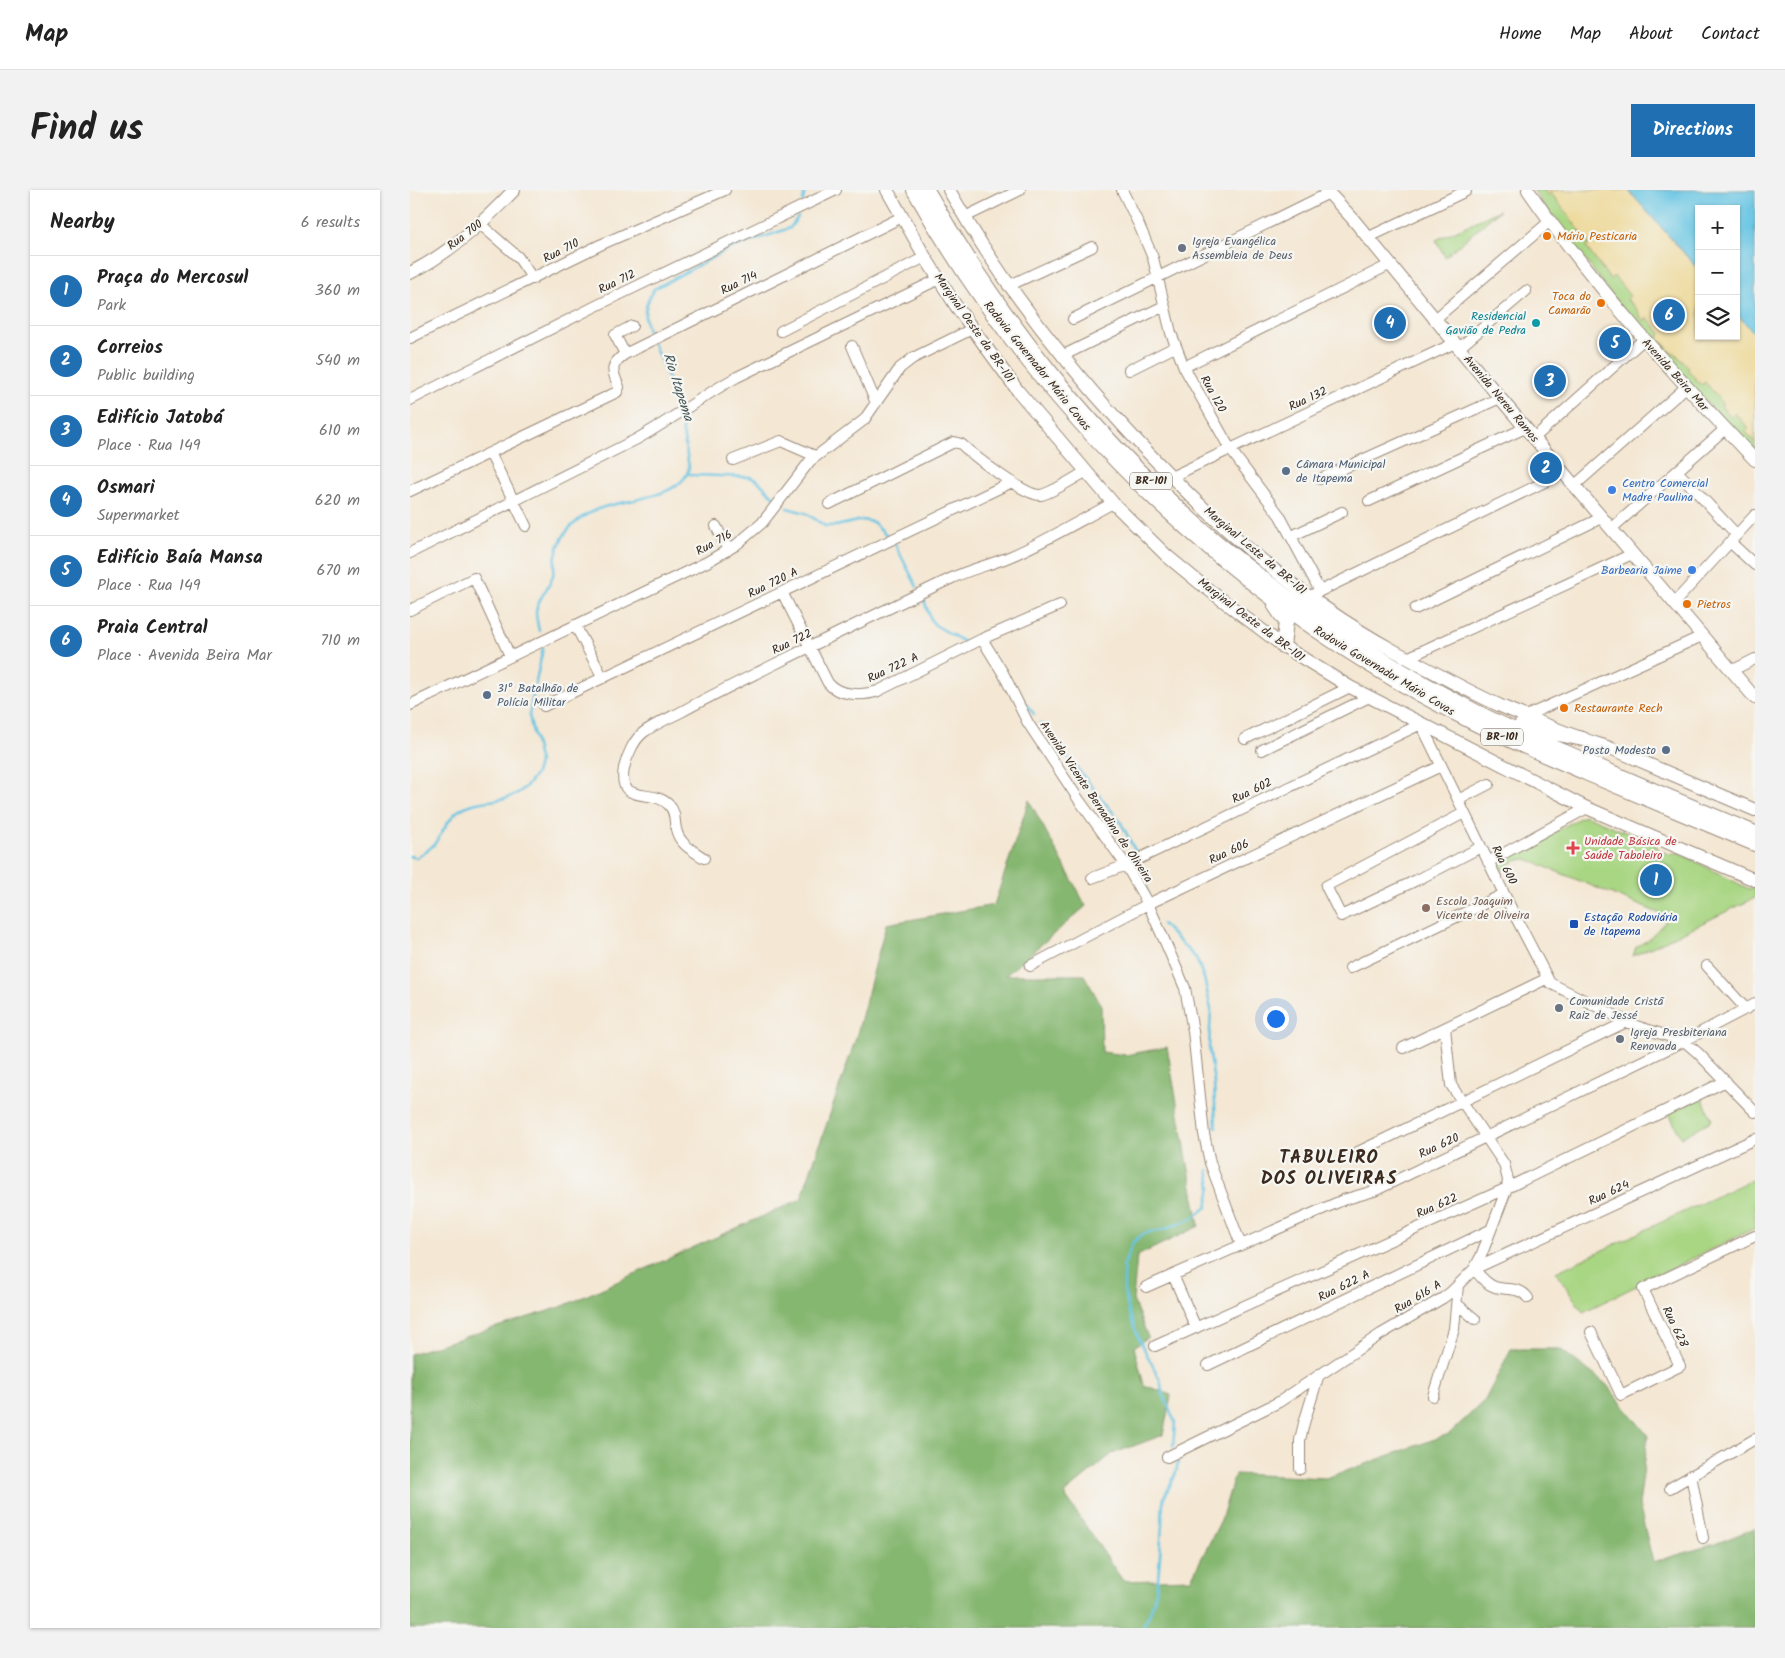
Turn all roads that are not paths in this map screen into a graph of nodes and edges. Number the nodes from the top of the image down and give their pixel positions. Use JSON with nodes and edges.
{"nodes":[{"id":1,"x":514,"y":190,"type":"edge"},
{"id":2,"x":725,"y":190,"type":"edge"},
{"id":3,"x":836,"y":190,"type":"edge"},
{"id":4,"x":887,"y":190,"type":"edge"},
{"id":5,"x":914,"y":190,"type":"edge"},
{"id":6,"x":927,"y":190,"type":"edge"},
{"id":7,"x":949,"y":190,"type":"edge"},
{"id":8,"x":1020,"y":190,"type":"edge"},
{"id":9,"x":1122,"y":190,"type":"edge"},
{"id":10,"x":1528,"y":190,"type":"edge"},
{"id":11,"x":1466,"y":191,"type":"edge"},
{"id":12,"x":1328,"y":192,"type":"edge"},
{"id":13,"x":902,"y":217,"type":"junction"},
{"id":14,"x":965,"y":217,"type":"junction"},
{"id":15,"x":1550,"y":221,"type":"junction"},
{"id":16,"x":480,"y":224,"type":"junction"},
{"id":17,"x":1367,"y":238,"type":"junction"},
{"id":18,"x":1092,"y":246,"type":"dead end"},
{"id":19,"x":925,"y":257,"type":"junction"},
{"id":20,"x":1389,"y":265,"type":"junction"},
{"id":21,"x":410,"y":273,"type":"edge"},
{"id":22,"x":1158,"y":277,"type":"junction"},
{"id":23,"x":533,"y":279,"type":"junction"},
{"id":24,"x":939,"y":279,"type":"junction"},
{"id":25,"x":1008,"y":286,"type":"junction"},
{"id":26,"x":1526,"y":291,"type":"dead end"},
{"id":27,"x":1164,"y":306,"type":"junction"},
{"id":28,"x":1073,"y":319,"type":"dead end"},
{"id":29,"x":1434,"y":320,"type":"junction"},
{"id":30,"x":632,"y":326,"type":"dead end"},
{"id":31,"x":972,"y":329,"type":"junction"},
{"id":32,"x":781,"y":331,"type":"dead end"},
{"id":33,"x":410,"y":338,"type":"edge"},
{"id":34,"x":1644,"y":340,"type":"junction"},
{"id":35,"x":852,"y":346,"type":"dead end"},
{"id":36,"x":1457,"y":346,"type":"junction"},
{"id":37,"x":1176,"y":347,"type":"junction"},
{"id":38,"x":625,"y":354,"type":"junction"},
{"id":39,"x":1062,"y":356,"type":"junction"},
{"id":40,"x":1184,"y":367,"type":"junction"},
{"id":41,"x":1129,"y":370,"type":"dead end"},
{"id":42,"x":1686,"y":386,"type":"junction"},
{"id":43,"x":1500,"y":398,"type":"junction"},
{"id":44,"x":410,"y":400,"type":"edge"},
{"id":45,"x":876,"y":403,"type":"junction"},
{"id":46,"x":1725,"y":429,"type":"junction"},
{"id":47,"x":1530,"y":433,"type":"junction"},
{"id":48,"x":1230,"y":449,"type":"junction"},
{"id":49,"x":490,"y":453,"type":"junction"},
{"id":50,"x":815,"y":456,"type":"junction"},
{"id":51,"x":733,"y":460,"type":"dead end"},
{"id":52,"x":1755,"y":460,"type":"edge"},
{"id":53,"x":1677,"y":471,"type":"junction"},
{"id":54,"x":1085,"y":472,"type":"junction"},
{"id":55,"x":1563,"y":473,"type":"junction"},
{"id":56,"x":1171,"y":477,"type":"junction"},
{"id":57,"x":1320,"y":479,"type":"dead end"},
{"id":58,"x":1012,"y":482,"type":"junction"},
{"id":59,"x":1574,"y":486,"type":"junction"},
{"id":60,"x":410,"y":491,"type":"edge"},
{"id":61,"x":514,"y":501,"type":"junction"},
{"id":62,"x":1369,"y":501,"type":"dead end"},
{"id":63,"x":1113,"y":503,"type":"junction"},
{"id":64,"x":829,"y":504,"type":"dead end"},
{"id":65,"x":1342,"y":512,"type":"dead end"},
{"id":66,"x":1755,"y":515,"type":"edge"},
{"id":67,"x":1601,"y":518,"type":"junction"},
{"id":68,"x":526,"y":526,"type":"dead end"},
{"id":69,"x":716,"y":526,"type":"dead end"},
{"id":70,"x":1611,"y":529,"type":"junction"},
{"id":71,"x":1292,"y":536,"type":"junction"},
{"id":72,"x":1733,"y":539,"type":"junction"},
{"id":73,"x":728,"y":550,"type":"junction"},
{"id":74,"x":410,"y":553,"type":"edge"},
{"id":75,"x":1632,"y":554,"type":"junction"},
{"id":76,"x":1755,"y":565,"type":"edge"},
{"id":77,"x":782,"y":592,"type":"junction"},
{"id":78,"x":1315,"y":594,"type":"junction"},
{"id":79,"x":1267,"y":596,"type":"junction"},
{"id":80,"x":1674,"y":603,"type":"junction"},
{"id":81,"x":1060,"y":605,"type":"dead end"},
{"id":82,"x":1415,"y":609,"type":"dead end"},
{"id":83,"x":410,"y":610,"type":"edge"},
{"id":84,"x":575,"y":625,"type":"junction"},
{"id":85,"x":1702,"y":636,"type":"junction"},
{"id":86,"x":982,"y":639,"type":"junction"},
{"id":87,"x":1283,"y":646,"type":"junction"},
{"id":88,"x":810,"y":647,"type":"junction"},
{"id":89,"x":510,"y":656,"type":"junction"},
{"id":90,"x":1407,"y":658,"type":"junction"},
{"id":91,"x":1755,"y":659,"type":"edge"},
{"id":92,"x":1731,"y":671,"type":"junction"},
{"id":93,"x":603,"y":678,"type":"junction"},
{"id":94,"x":1350,"y":688,"type":"junction"},
{"id":95,"x":1369,"y":697,"type":"junction"},
{"id":96,"x":1448,"y":697,"type":"junction"},
{"id":97,"x":1755,"y":698,"type":"edge"},
{"id":98,"x":410,"y":705,"type":"edge"},
{"id":99,"x":544,"y":706,"type":"dead end"},
{"id":100,"x":1526,"y":716,"type":"junction"},
{"id":101,"x":1421,"y":724,"type":"junction"},
{"id":102,"x":1245,"y":739,"type":"dead end"},
{"id":103,"x":1583,"y":739,"type":"junction"},
{"id":104,"x":1262,"y":750,"type":"dead end"},
{"id":105,"x":1441,"y":766,"type":"junction"},
{"id":106,"x":1489,"y":784,"type":"dead end"},
{"id":107,"x":1458,"y":800,"type":"junction"},
{"id":108,"x":1587,"y":808,"type":"junction"},
{"id":109,"x":1755,"y":810,"type":"edge"},
{"id":110,"x":1464,"y":813,"type":"junction"},
{"id":111,"x":1755,"y":833,"type":"edge"},
{"id":112,"x":1755,"y":844,"type":"edge"},
{"id":113,"x":1481,"y":847,"type":"junction"},
{"id":114,"x":704,"y":858,"type":"dead end"},
{"id":115,"x":1488,"y":862,"type":"junction"},
{"id":116,"x":1126,"y":866,"type":"junction"},
{"id":117,"x":1092,"y":878,"type":"dead end"},
{"id":118,"x":1755,"y":880,"type":"edge"},
{"id":119,"x":1504,"y":894,"type":"junction"},
{"id":120,"x":1148,"y":904,"type":"junction"},
{"id":121,"x":1030,"y":966,"type":"dead end"},
{"id":122,"x":1707,"y":966,"type":"dead end"},
{"id":123,"x":1350,"y":968,"type":"dead end"},
{"id":124,"x":1546,"y":979,"type":"junction"},
{"id":125,"x":1751,"y":1007,"type":"edge"},
{"id":126,"x":1626,"y":1022,"type":"junction"},
{"id":127,"x":1445,"y":1028,"type":"junction"},
{"id":128,"x":1684,"y":1041,"type":"junction"},
{"id":129,"x":1403,"y":1048,"type":"dead end"},
{"id":130,"x":1726,"y":1081,"type":"junction"},
{"id":131,"x":1464,"y":1101,"type":"junction"},
{"id":132,"x":1755,"y":1112,"type":"edge"},
{"id":133,"x":1486,"y":1137,"type":"junction"},
{"id":134,"x":1755,"y":1139,"type":"edge"},
{"id":135,"x":1354,"y":1154,"type":"dead end"},
{"id":136,"x":1507,"y":1188,"type":"junction"},
{"id":137,"x":1490,"y":1230,"type":"junction"},
{"id":138,"x":1755,"y":1236,"type":"edge"},
{"id":139,"x":1240,"y":1245,"type":"junction"},
{"id":140,"x":1474,"y":1269,"type":"junction"},
{"id":141,"x":1173,"y":1275,"type":"junction"},
{"id":142,"x":1458,"y":1285,"type":"junction"},
{"id":143,"x":1146,"y":1287,"type":"dead end"},
{"id":144,"x":1528,"y":1298,"type":"dead end"},
{"id":145,"x":1457,"y":1304,"type":"junction"},
{"id":146,"x":1475,"y":1319,"type":"dead end"},
{"id":147,"x":1196,"y":1328,"type":"junction"},
{"id":148,"x":1590,"y":1332,"type":"dead end"},
{"id":149,"x":1155,"y":1346,"type":"dead end"},
{"id":150,"x":1208,"y":1365,"type":"dead end"},
{"id":151,"x":1320,"y":1374,"type":"junction"},
{"id":152,"x":1433,"y":1396,"type":"dead end"},
{"id":153,"x":1755,"y":1439,"type":"edge"},
{"id":154,"x":1167,"y":1457,"type":"dead end"},
{"id":155,"x":1300,"y":1469,"type":"dead end"},
{"id":156,"x":1691,"y":1475,"type":"junction"},
{"id":157,"x":1670,"y":1488,"type":"dead end"},
{"id":158,"x":1703,"y":1538,"type":"dead end"}],
"edges":[{"from":1,"to":16,"type":"main road","name":"Rua 700"},
{"from":2,"to":23,"type":"street","name":"Rua 710"},
{"from":3,"to":44,"type":"street","name":"Rua 712"},
{"from":4,"to":13,"type":"main road","name":"Marginal Oeste da BR-101"},
{"from":5,"to":79,"type":"highway","name":"Rodovia Governador Mário Covas","number":"BR-101"},
{"from":6,"to":96,"type":"highway","name":"Rodovia Governador Mário Covas","number":"BR-101"},
{"from":7,"to":14,"type":"main road","name":"Marginal Leste da BR-101"},
{"from":8,"to":14,"type":"street"},
{"from":9,"to":22,"type":"street","name":"Rua 120"},
{"from":10,"to":15,"type":"main road","name":"Avenida Beira Mar"},
{"from":11,"to":17,"type":"street"},
{"from":12,"to":17,"type":"main road","name":"Avenida Nereu Ramos"},
{"from":12,"to":22,"type":"street"},
{"from":13,"to":19,"type":"main road","name":"Marginal Oeste da BR-101"},
{"from":13,"to":38,"type":"street","name":"Rua 714"},
{"from":14,"to":25,"type":"main road","name":"Marginal Leste da BR-101"},
{"from":15,"to":29,"type":"street"},
{"from":15,"to":34,"type":"main road","name":"Avenida Beira Mar"},
{"from":16,"to":21,"type":"main road","name":"Rua 700"},
{"from":16,"to":23,"type":"street"},
{"from":17,"to":20,"type":"main road","name":"Avenida Nereu Ramos"},
{"from":18,"to":25,"type":"street"},
{"from":19,"to":24,"type":"main road","name":"Marginal Oeste da BR-101"},
{"from":19,"to":32,"type":"street"},
{"from":20,"to":29,"type":"main road","name":"Avenida Nereu Ramos"},
{"from":20,"to":40,"type":"street"},
{"from":22,"to":27,"type":"street","name":"Rua 120"},
{"from":22,"to":28,"type":"street"},
{"from":23,"to":33,"type":"street","name":"Rua 710"},
{"from":24,"to":31,"type":"main road","name":"Marginal Oeste da BR-101"},
{"from":24,"to":61,"type":"street"},
{"from":25,"to":39,"type":"main road","name":"Marginal Leste da BR-101"},
{"from":26,"to":36,"type":"street","name":"Rua 132"},
{"from":27,"to":37,"type":"street","name":"Rua 120"},
{"from":27,"to":39,"type":"street"},
{"from":29,"to":36,"type":"main road","name":"Avenida Nereu Ramos"},
{"from":30,"to":38,"type":"street"},
{"from":31,"to":45,"type":"street","name":"Rua 716"},
{"from":31,"to":54,"type":"main road","name":"Marginal Oeste da BR-101"},
{"from":34,"to":42,"type":"main road","name":"Avenida Beira Mar"},
{"from":34,"to":47,"type":"street"},
{"from":35,"to":45,"type":"street"},
{"from":36,"to":43,"type":"main road","name":"Avenida Nereu Ramos"},
{"from":36,"to":48,"type":"street","name":"Rua 132"},
{"from":37,"to":40,"type":"street","name":"Rua 120"},
{"from":37,"to":41,"type":"street"},
{"from":38,"to":49,"type":"street"},
{"from":39,"to":56,"type":"main road","name":"Marginal Leste da BR-101"},
{"from":40,"to":48,"type":"street","name":"Rua 120"},
{"from":42,"to":46,"type":"main road","name":"Avenida Beira Mar"},
{"from":42,"to":59,"type":"street"},
{"from":43,"to":47,"type":"main road","name":"Avenida Nereu Ramos"},
{"from":43,"to":57,"type":"street"},
{"from":45,"to":50,"type":"street","name":"Rua 716"},
{"from":46,"to":52,"type":"main road","name":"Avenida Beira Mar"},
{"from":46,"to":53,"type":"street"},
{"from":47,"to":55,"type":"main road","name":"Avenida Nereu Ramos"},
{"from":47,"to":62,"type":"street"},
{"from":48,"to":56,"type":"street","name":"Rua 132"},
{"from":48,"to":71,"type":"street","name":"Rua 120"},
{"from":49,"to":60,"type":"street"},
{"from":49,"to":61,"type":"street"},
{"from":50,"to":51,"type":"street"},
{"from":50,"to":73,"type":"street","name":"Rua 716"},
{"from":53,"to":70,"type":"street"},
{"from":53,"to":72,"type":"street"},
{"from":54,"to":58,"type":"street"},
{"from":54,"to":63,"type":"main road","name":"Marginal Oeste da BR-101"},
{"from":55,"to":59,"type":"main road","name":"Avenida Nereu Ramos"},
{"from":55,"to":78,"type":"street"},
{"from":56,"to":78,"type":"main road","name":"Marginal Leste da BR-101"},
{"from":58,"to":64,"type":"street"},
{"from":58,"to":77,"type":"street","name":"Rua 720 A"},
{"from":59,"to":67,"type":"main road","name":"Avenida Nereu Ramos"},
{"from":61,"to":68,"type":"street"},
{"from":61,"to":74,"type":"street"},
{"from":63,"to":87,"type":"main road","name":"Marginal Oeste da BR-101"},
{"from":63,"to":88,"type":"street","name":"Rua 722"},
{"from":65,"to":71,"type":"street"},
{"from":66,"to":72,"type":"street"},
{"from":67,"to":70,"type":"main road","name":"Avenida Nereu Ramos"},
{"from":67,"to":82,"type":"street"},
{"from":69,"to":73,"type":"street"},
{"from":70,"to":75,"type":"main road","name":"Avenida Nereu Ramos"},
{"from":71,"to":78,"type":"street","name":"Rua 120"},
{"from":72,"to":76,"type":"street"},
{"from":72,"to":80,"type":"street"},
{"from":73,"to":84,"type":"street","name":"Rua 716"},
{"from":75,"to":80,"type":"main road","name":"Avenida Nereu Ramos"},
{"from":75,"to":90,"type":"street"},
{"from":77,"to":88,"type":"street","name":"Rua 722 A"},
{"from":77,"to":93,"type":"street","name":"Rua 720 A"},
{"from":78,"to":90,"type":"main road","name":"Marginal Leste da BR-101"},
{"from":79,"to":87,"type":"highway"},
{"from":79,"to":112,"type":"highway","name":"Rodovia Governador Mário Covas","number":"BR-101"},
{"from":80,"to":85,"type":"main road","name":"Avenida Nereu Ramos"},
{"from":81,"to":86,"type":"street","name":"Rua 722 A"},
{"from":83,"to":89,"type":"street"},
{"from":84,"to":89,"type":"street","name":"Rua 716"},
{"from":84,"to":93,"type":"street"},
{"from":85,"to":92,"type":"main road","name":"Avenida Nereu Ramos"},
{"from":85,"to":100,"type":"street"},
{"from":86,"to":88,"type":"street","name":"Rua 722 A"},
{"from":86,"to":116,"type":"street","name":"Avenida Vicente Bernadino de Oliveira"},
{"from":87,"to":94,"type":"main road","name":"Marginal Oeste da BR-101"},
{"from":88,"to":114,"type":"street","name":"Rua 722"},
{"from":89,"to":98,"type":"street","name":"Rua 716"},
{"from":90,"to":100,"type":"main road","name":"Marginal Leste da BR-101"},
{"from":91,"to":92,"type":"street"},
{"from":92,"to":97,"type":"main road","name":"Avenida Nereu Ramos"},
{"from":93,"to":99,"type":"street","name":"Rua 720 A"},
{"from":94,"to":95,"type":"main road","name":"Marginal Oeste da BR-101"},
{"from":94,"to":102,"type":"street"},
{"from":95,"to":101,"type":"main road","name":"Marginal Oeste da BR-101"},
{"from":95,"to":104,"type":"street"},
{"from":96,"to":103,"type":"highway"},
{"from":96,"to":111,"type":"highway","name":"Rodovia Governador Mário Covas","number":"BR-101"},
{"from":100,"to":103,"type":"main road","name":"Marginal Leste da BR-101"},
{"from":101,"to":105,"type":"street","name":"Rua 600"},
{"from":101,"to":108,"type":"main road","name":"Marginal Oeste da BR-101"},
{"from":101,"to":116,"type":"street","name":"Rua 602"},
{"from":103,"to":109,"type":"main road","name":"Marginal Leste da BR-101"},
{"from":105,"to":107,"type":"street","name":"Rua 600"},
{"from":105,"to":120,"type":"street","name":"Rua 606"},
{"from":106,"to":107,"type":"street"},
{"from":107,"to":110,"type":"street","name":"Rua 600"},
{"from":108,"to":115,"type":"street"},
{"from":108,"to":118,"type":"main road","name":"Marginal Oeste da BR-101"},
{"from":110,"to":113,"type":"street","name":"Rua 600"},
{"from":110,"to":113,"type":"street"},
{"from":113,"to":115,"type":"street","name":"Rua 600"},
{"from":115,"to":119,"type":"street","name":"Rua 600"},
{"from":116,"to":117,"type":"street","name":"Rua 602"},
{"from":116,"to":120,"type":"street","name":"Avenida Vicente Bernadino de Oliveira"},
{"from":119,"to":123,"type":"street"},
{"from":119,"to":124,"type":"street","name":"Rua 600"},
{"from":120,"to":121,"type":"street","name":"Rua 606"},
{"from":120,"to":139,"type":"street","name":"Avenida Vicente Bernadino de Oliveira"},
{"from":122,"to":125,"type":"street"},
{"from":124,"to":126,"type":"street","name":"Rua 600"},
{"from":124,"to":127,"type":"street"},
{"from":125,"to":128,"type":"street","name":"Rua 620"},
{"from":126,"to":128,"type":"street","name":"Rua 600"},
{"from":126,"to":131,"type":"street"},
{"from":127,"to":129,"type":"street"},
{"from":127,"to":131,"type":"street","name":"Rua 616 A"},
{"from":128,"to":130,"type":"street","name":"Rua 600"},
{"from":128,"to":133,"type":"street","name":"Rua 620"},
{"from":130,"to":132,"type":"street","name":"Rua 600"},
{"from":130,"to":136,"type":"street","name":"Rua 622"},
{"from":131,"to":133,"type":"street","name":"Rua 616 A"},
{"from":131,"to":135,"type":"street"},
{"from":133,"to":136,"type":"street","name":"Rua 616 A"},
{"from":133,"to":139,"type":"street","name":"Rua 620"},
{"from":134,"to":140,"type":"street","name":"Rua 624"},
{"from":136,"to":137,"type":"street","name":"Rua 616 A"},
{"from":136,"to":147,"type":"street","name":"Rua 622"},
{"from":137,"to":140,"type":"street","name":"Rua 616 A"},
{"from":137,"to":150,"type":"street","name":"Rua 622 A"},
{"from":138,"to":148,"type":"street","name":"Rua 628"},
{"from":139,"to":141,"type":"street","name":"Rua 620"},
{"from":140,"to":142,"type":"street","name":"Rua 616 A"},
{"from":140,"to":144,"type":"street"},
{"from":141,"to":143,"type":"street","name":"Rua 620"},
{"from":141,"to":147,"type":"street"},
{"from":142,"to":145,"type":"street"},
{"from":142,"to":151,"type":"street","name":"Rua 616 A"},
{"from":145,"to":146,"type":"street"},
{"from":145,"to":152,"type":"street"},
{"from":147,"to":149,"type":"street","name":"Rua 622"},
{"from":151,"to":154,"type":"street","name":"Rua 616 A"},
{"from":151,"to":155,"type":"street"},
{"from":153,"to":156,"type":"street"},
{"from":156,"to":157,"type":"street"},
{"from":156,"to":158,"type":"street"}]}
